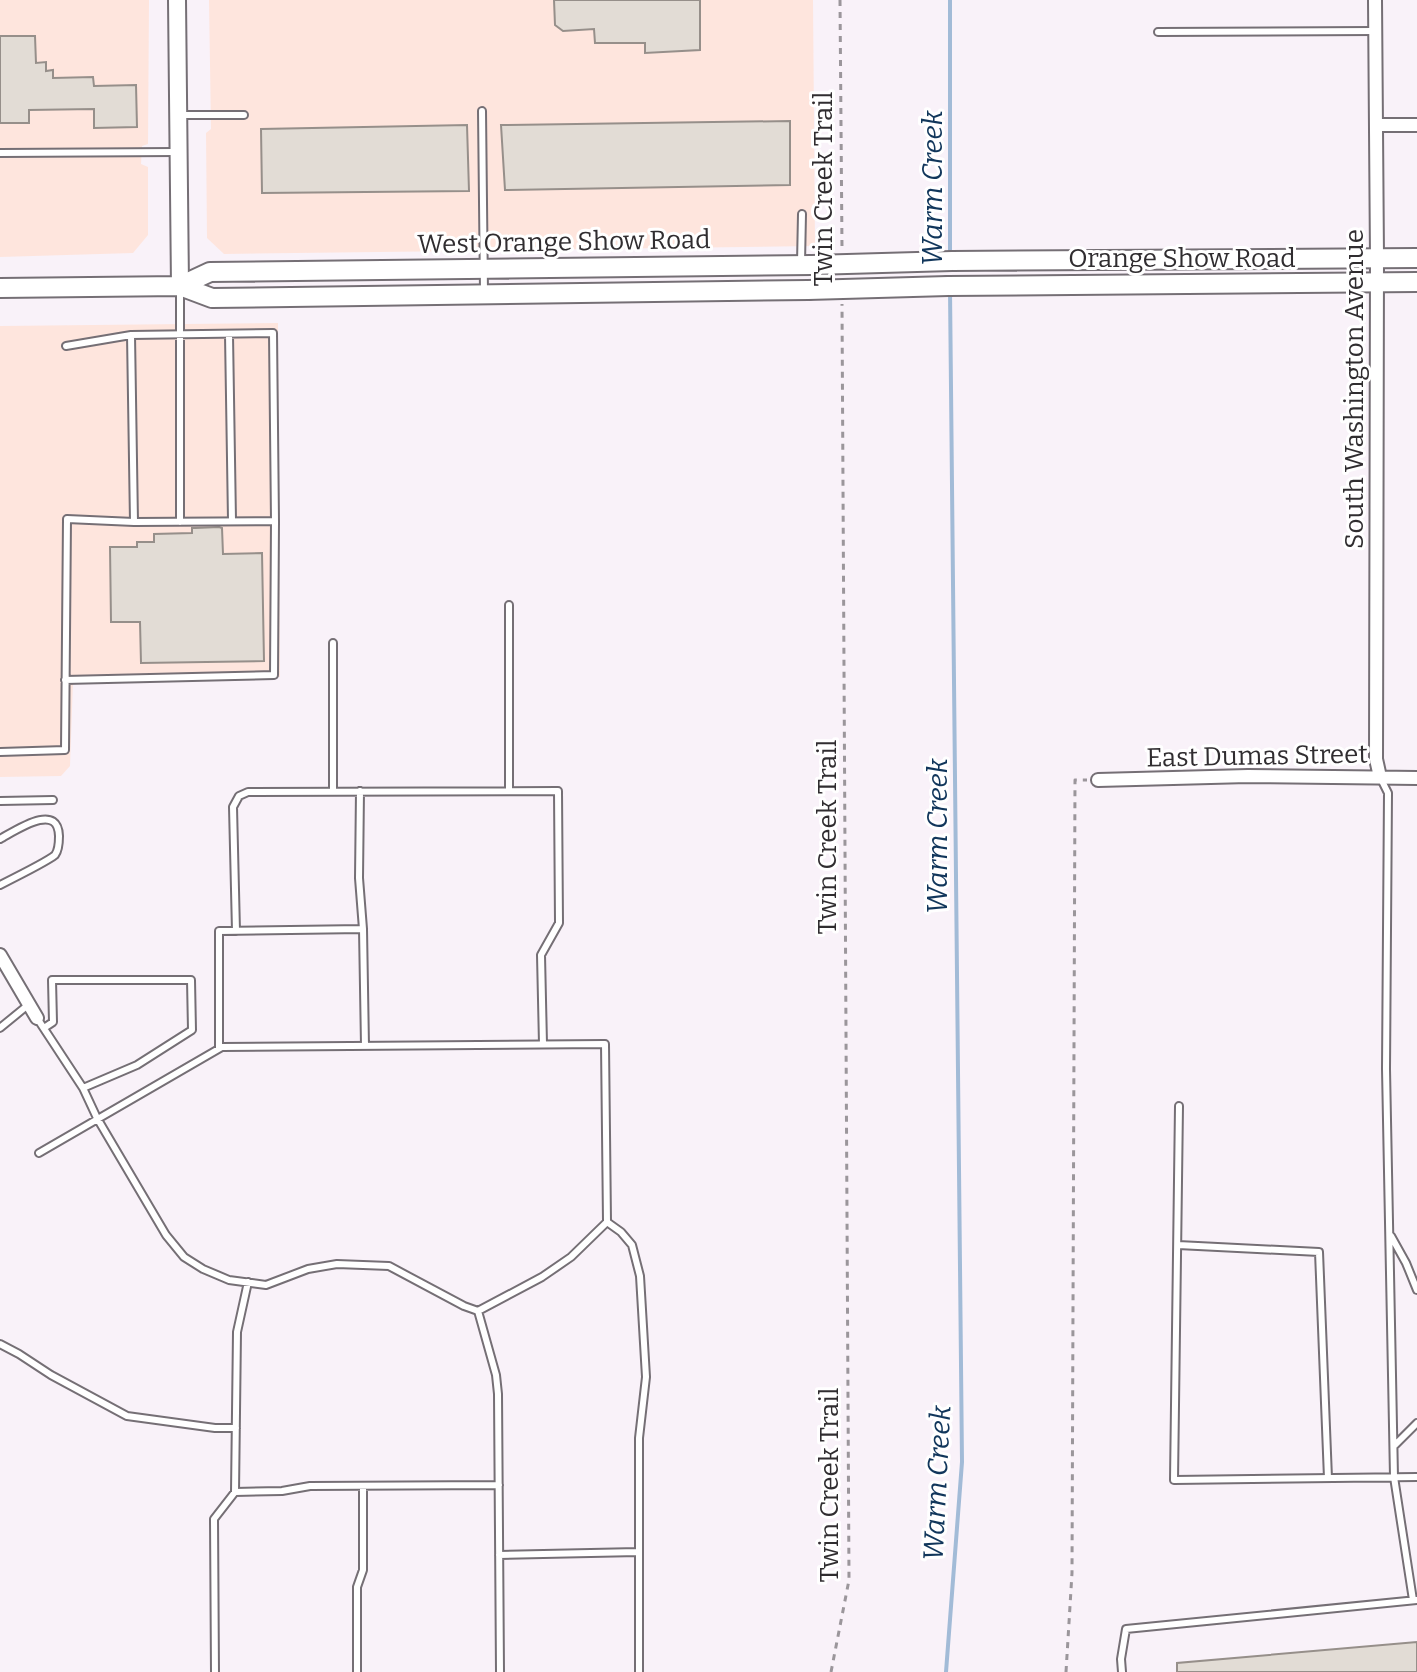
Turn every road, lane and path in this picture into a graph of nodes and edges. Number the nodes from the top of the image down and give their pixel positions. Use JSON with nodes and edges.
{"nodes":[{"id":1,"x":177,"y":0,"type":"edge"},
{"id":2,"x":840,"y":0,"type":"edge"},
{"id":3,"x":1375,"y":0,"type":"edge"},
{"id":4,"x":1375,"y":31,"type":"junction"},
{"id":5,"x":1158,"y":32,"type":"dead end"},
{"id":6,"x":482,"y":111,"type":"dead end"},
{"id":7,"x":178,"y":115,"type":"junction"},
{"id":8,"x":244,"y":115,"type":"dead end"},
{"id":9,"x":1376,"y":125,"type":"junction"},
{"id":10,"x":1417,"y":125,"type":"edge"},
{"id":11,"x":178,"y":152,"type":"junction"},
{"id":12,"x":0,"y":153,"type":"edge"},
{"id":13,"x":802,"y":214,"type":"dead end"},
{"id":14,"x":842,"y":255,"type":"dead end"},
{"id":15,"x":1377,"y":258,"type":"junction"},
{"id":16,"x":1417,"y":258,"type":"edge"},
{"id":17,"x":952,"y":261,"type":"joint"},
{"id":18,"x":807,"y":265,"type":"junction"},
{"id":19,"x":484,"y":269,"type":"junction"},
{"id":20,"x":1377,"y":282,"type":"junction"},
{"id":21,"x":1417,"y":282,"type":"edge"},
{"id":22,"x":180,"y":286,"type":"junction"},
{"id":23,"x":948,"y":286,"type":"joint"},
{"id":24,"x":0,"y":288,"type":"edge"},
{"id":25,"x":484,"y":295,"type":"junction"},
{"id":26,"x":842,"y":303,"type":"dead end"},
{"id":27,"x":180,"y":334,"type":"junction"},
{"id":28,"x":131,"y":335,"type":"junction"},
{"id":29,"x":229,"y":335,"type":"junction"},
{"id":30,"x":66,"y":346,"type":"dead end"},
{"id":31,"x":232,"y":520,"type":"junction"},
{"id":32,"x":275,"y":521,"type":"junction"},
{"id":33,"x":134,"y":522,"type":"junction"},
{"id":34,"x":180,"y":522,"type":"junction"},
{"id":35,"x":509,"y":605,"type":"dead end"},
{"id":36,"x":333,"y":643,"type":"dead end"},
{"id":37,"x":65,"y":680,"type":"junction"},
{"id":38,"x":0,"y":752,"type":"edge"},
{"id":39,"x":1380,"y":777,"type":"junction"},
{"id":40,"x":1417,"y":778,"type":"edge"},
{"id":41,"x":1098,"y":780,"type":"joint"},
{"id":42,"x":360,"y":791,"type":"junction"},
{"id":43,"x":509,"y":791,"type":"junction"},
{"id":44,"x":333,"y":792,"type":"junction"},
{"id":45,"x":53,"y":800,"type":"dead end"},
{"id":46,"x":0,"y":801,"type":"edge"},
{"id":47,"x":0,"y":839,"type":"edge"},
{"id":48,"x":0,"y":885,"type":"edge"},
{"id":49,"x":363,"y":929,"type":"junction"},
{"id":50,"x":236,"y":931,"type":"junction"},
{"id":51,"x":0,"y":955,"type":"edge"},
{"id":52,"x":29,"y":1004,"type":"junction"},
{"id":53,"x":40,"y":1023,"type":"junction"},
{"id":54,"x":0,"y":1028,"type":"edge"},
{"id":55,"x":543,"y":1044,"type":"junction"},
{"id":56,"x":365,"y":1046,"type":"junction"},
{"id":57,"x":219,"y":1048,"type":"junction"},
{"id":58,"x":83,"y":1088,"type":"junction"},
{"id":59,"x":1179,"y":1106,"type":"dead end"},
{"id":60,"x":97,"y":1118,"type":"junction"},
{"id":61,"x":39,"y":1153,"type":"dead end"},
{"id":62,"x":607,"y":1222,"type":"junction"},
{"id":63,"x":1390,"y":1234,"type":"junction"},
{"id":64,"x":1178,"y":1245,"type":"junction"},
{"id":65,"x":248,"y":1282,"type":"junction"},
{"id":66,"x":1417,"y":1290,"type":"edge"},
{"id":67,"x":478,"y":1311,"type":"junction"},
{"id":68,"x":0,"y":1344,"type":"edge"},
{"id":69,"x":1417,"y":1423,"type":"edge"},
{"id":70,"x":236,"y":1428,"type":"junction"},
{"id":71,"x":1394,"y":1446,"type":"junction"},
{"id":72,"x":1394,"y":1477,"type":"junction"},
{"id":73,"x":1417,"y":1477,"type":"edge"},
{"id":74,"x":1328,"y":1478,"type":"junction"},
{"id":75,"x":499,"y":1485,"type":"junction"},
{"id":76,"x":363,"y":1486,"type":"junction"},
{"id":77,"x":235,"y":1492,"type":"junction"},
{"id":78,"x":638,"y":1552,"type":"junction"},
{"id":79,"x":499,"y":1555,"type":"junction"},
{"id":80,"x":1415,"y":1600,"type":"edge"},
{"id":81,"x":215,"y":1672,"type":"edge"},
{"id":82,"x":357,"y":1672,"type":"edge"},
{"id":83,"x":500,"y":1672,"type":"edge"},
{"id":84,"x":639,"y":1672,"type":"edge"},
{"id":85,"x":831,"y":1672,"type":"edge"},
{"id":86,"x":1066,"y":1672,"type":"edge"},
{"id":87,"x":1122,"y":1672,"type":"edge"}],
"edges":[{"from":1,"to":7,"type":"street"},
{"from":2,"to":14,"type":"path","name":"Twin Creek Trail"},
{"from":3,"to":4,"type":"street","name":"South Washington Avenue"},
{"from":4,"to":5,"type":"lane"},
{"from":4,"to":9,"type":"street","name":"South Washington Avenue"},
{"from":6,"to":19,"type":"lane"},
{"from":7,"to":8,"type":"lane"},
{"from":7,"to":11,"type":"street"},
{"from":9,"to":10,"type":"street"},
{"from":9,"to":15,"type":"street","name":"South Washington Avenue"},
{"from":11,"to":12,"type":"lane"},
{"from":11,"to":22,"type":"street"},
{"from":13,"to":18,"type":"lane"},
{"from":15,"to":16,"type":"main road","name":"Orange Show Road"},
{"from":15,"to":17,"type":"main road","name":"Orange Show Road"},
{"from":15,"to":20,"type":"street","name":"South Washington Avenue"},
{"from":17,"to":18,"type":"main road","name":"West Orange Show Road","bridge":true},
{"from":18,"to":19,"type":"main road","name":"West Orange Show Road"},
{"from":19,"to":22,"type":"main road","name":"West Orange Show Road"},
{"from":19,"to":25,"type":"lane"},
{"from":20,"to":21,"type":"main road","name":"Orange Show Road"},
{"from":20,"to":23,"type":"main road","name":"Orange Show Road"},
{"from":20,"to":39,"type":"street","name":"South Washington Avenue"},
{"from":22,"to":24,"type":"main road","name":"West Orange Show Road"},
{"from":22,"to":25,"type":"main road","name":"West Orange Show Road"},
{"from":22,"to":27,"type":"lane"},
{"from":23,"to":25,"type":"main road","name":"West Orange Show Road","bridge":true},
{"from":26,"to":85,"type":"path","name":"Twin Creek Trail"},
{"from":27,"to":28,"type":"lane"},
{"from":27,"to":29,"type":"lane"},
{"from":27,"to":34,"type":"lane"},
{"from":28,"to":30,"type":"lane"},
{"from":28,"to":33,"type":"lane"},
{"from":29,"to":31,"type":"lane"},
{"from":29,"to":32,"type":"lane"},
{"from":31,"to":32,"type":"lane"},
{"from":31,"to":34,"type":"lane"},
{"from":32,"to":37,"type":"lane"},
{"from":33,"to":34,"type":"lane"},
{"from":33,"to":37,"type":"lane"},
{"from":35,"to":43,"type":"lane"},
{"from":36,"to":44,"type":"lane"},
{"from":37,"to":38,"type":"lane"},
{"from":39,"to":40,"type":"street","name":"East Dumas Street"},
{"from":39,"to":41,"type":"street","name":"East Dumas Street"},
{"from":39,"to":63,"type":"lane"},
{"from":41,"to":86,"type":"path"},
{"from":42,"to":43,"type":"lane"},
{"from":42,"to":44,"type":"lane"},
{"from":42,"to":49,"type":"lane"},
{"from":43,"to":55,"type":"lane"},
{"from":44,"to":50,"type":"lane"},
{"from":45,"to":46,"type":"lane"},
{"from":47,"to":48,"type":"lane"},
{"from":49,"to":50,"type":"lane"},
{"from":49,"to":56,"type":"lane"},
{"from":50,"to":57,"type":"lane"},
{"from":51,"to":52,"type":"street"},
{"from":52,"to":53,"type":"street"},
{"from":52,"to":54,"type":"lane"},
{"from":53,"to":58,"type":"lane"},
{"from":53,"to":58,"type":"lane"},
{"from":55,"to":56,"type":"lane"},
{"from":55,"to":62,"type":"lane"},
{"from":56,"to":57,"type":"lane"},
{"from":57,"to":60,"type":"lane"},
{"from":58,"to":60,"type":"lane"},
{"from":59,"to":64,"type":"lane"},
{"from":60,"to":61,"type":"lane"},
{"from":60,"to":65,"type":"lane"},
{"from":62,"to":67,"type":"lane"},
{"from":62,"to":78,"type":"lane"},
{"from":63,"to":66,"type":"lane"},
{"from":63,"to":71,"type":"lane"},
{"from":64,"to":74,"type":"lane"},
{"from":64,"to":74,"type":"lane"},
{"from":65,"to":67,"type":"lane"},
{"from":65,"to":70,"type":"lane"},
{"from":67,"to":75,"type":"lane"},
{"from":68,"to":70,"type":"lane"},
{"from":69,"to":71,"type":"lane"},
{"from":70,"to":77,"type":"lane"},
{"from":71,"to":72,"type":"lane"},
{"from":72,"to":73,"type":"lane"},
{"from":72,"to":74,"type":"lane"},
{"from":72,"to":80,"type":"lane"},
{"from":75,"to":76,"type":"lane"},
{"from":75,"to":79,"type":"lane"},
{"from":76,"to":77,"type":"lane"},
{"from":76,"to":82,"type":"lane"},
{"from":77,"to":81,"type":"lane"},
{"from":78,"to":79,"type":"lane"},
{"from":78,"to":84,"type":"lane"},
{"from":79,"to":83,"type":"lane"},
{"from":80,"to":87,"type":"lane"}]}
